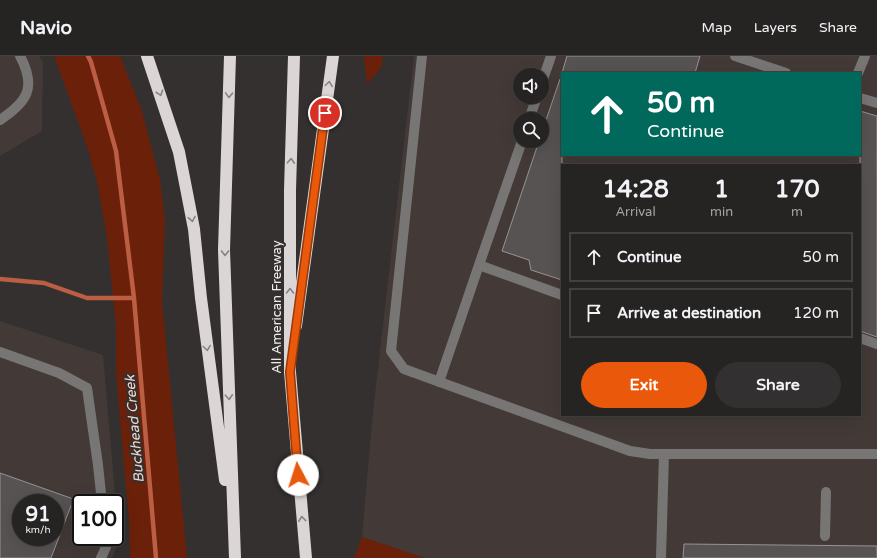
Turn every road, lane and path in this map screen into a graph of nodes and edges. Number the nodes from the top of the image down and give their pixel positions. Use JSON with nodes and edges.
{"nodes":[{"id":1,"x":20,"y":56,"type":"edge"},
{"id":2,"x":147,"y":56,"type":"edge"},
{"id":3,"x":230,"y":56,"type":"edge"},
{"id":4,"x":294,"y":56,"type":"edge"},
{"id":5,"x":333,"y":56,"type":"edge"},
{"id":6,"x":422,"y":56,"type":"edge"},
{"id":7,"x":551,"y":56,"type":"edge"},
{"id":8,"x":735,"y":56,"type":"edge"},
{"id":9,"x":864,"y":56,"type":"edge"},
{"id":10,"x":547,"y":68,"type":"edge"},
{"id":11,"x":783,"y":72,"type":"edge"},
{"id":12,"x":858,"y":72,"type":"edge"},
{"id":13,"x":861,"y":98,"type":"edge"},
{"id":14,"x":877,"y":103,"type":"edge"},
{"id":15,"x":0,"y":120,"type":"edge"},
{"id":16,"x":520,"y":148,"type":"edge"},
{"id":17,"x":479,"y":265,"type":"junction"},
{"id":18,"x":561,"y":295,"type":"edge"},
{"id":19,"x":861,"y":338,"type":"edge"},
{"id":20,"x":877,"y":344,"type":"edge"},
{"id":21,"x":0,"y":352,"type":"edge"},
{"id":22,"x":290,"y":372,"type":"junction"},
{"id":23,"x":439,"y":382,"type":"junction"},
{"id":24,"x":664,"y":454,"type":"junction"},
{"id":25,"x":877,"y":454,"type":"edge"},
{"id":26,"x":826,"y":492,"type":"dead end"},
{"id":27,"x":101,"y":494,"type":"edge"},
{"id":28,"x":825,"y":536,"type":"dead end"},
{"id":29,"x":234,"y":544,"type":"junction"},
{"id":30,"x":106,"y":546,"type":"edge"},
{"id":31,"x":101,"y":558,"type":"edge"},
{"id":32,"x":235,"y":558,"type":"edge"},
{"id":33,"x":306,"y":558,"type":"edge"},
{"id":34,"x":661,"y":558,"type":"edge"}],
"edges":[{"from":1,"to":15,"type":"street"},
{"from":2,"to":29,"type":"highway","one_way":true},
{"from":3,"to":29,"type":"highway","one_way":true},
{"from":22,"to":4,"type":"highway","name":"All American Freeway","one_way":true},
{"from":22,"to":5,"type":"highway","one_way":true},
{"from":6,"to":23,"type":"street"},
{"from":7,"to":10,"type":"street"},
{"from":8,"to":11,"type":"street"},
{"from":9,"to":12,"type":"street"},
{"from":13,"to":14,"type":"street"},
{"from":16,"to":17,"type":"street"},
{"from":17,"to":18,"type":"street"},
{"from":17,"to":23,"type":"street"},
{"from":19,"to":20,"type":"street"},
{"from":21,"to":27,"type":"street"},
{"from":33,"to":22,"type":"highway","name":"All American Freeway","one_way":true},
{"from":23,"to":24,"type":"street"},
{"from":24,"to":25,"type":"street"},
{"from":24,"to":34,"type":"street"},
{"from":26,"to":28,"type":"street"},
{"from":29,"to":32,"type":"highway"},
{"from":30,"to":31,"type":"street"}]}
